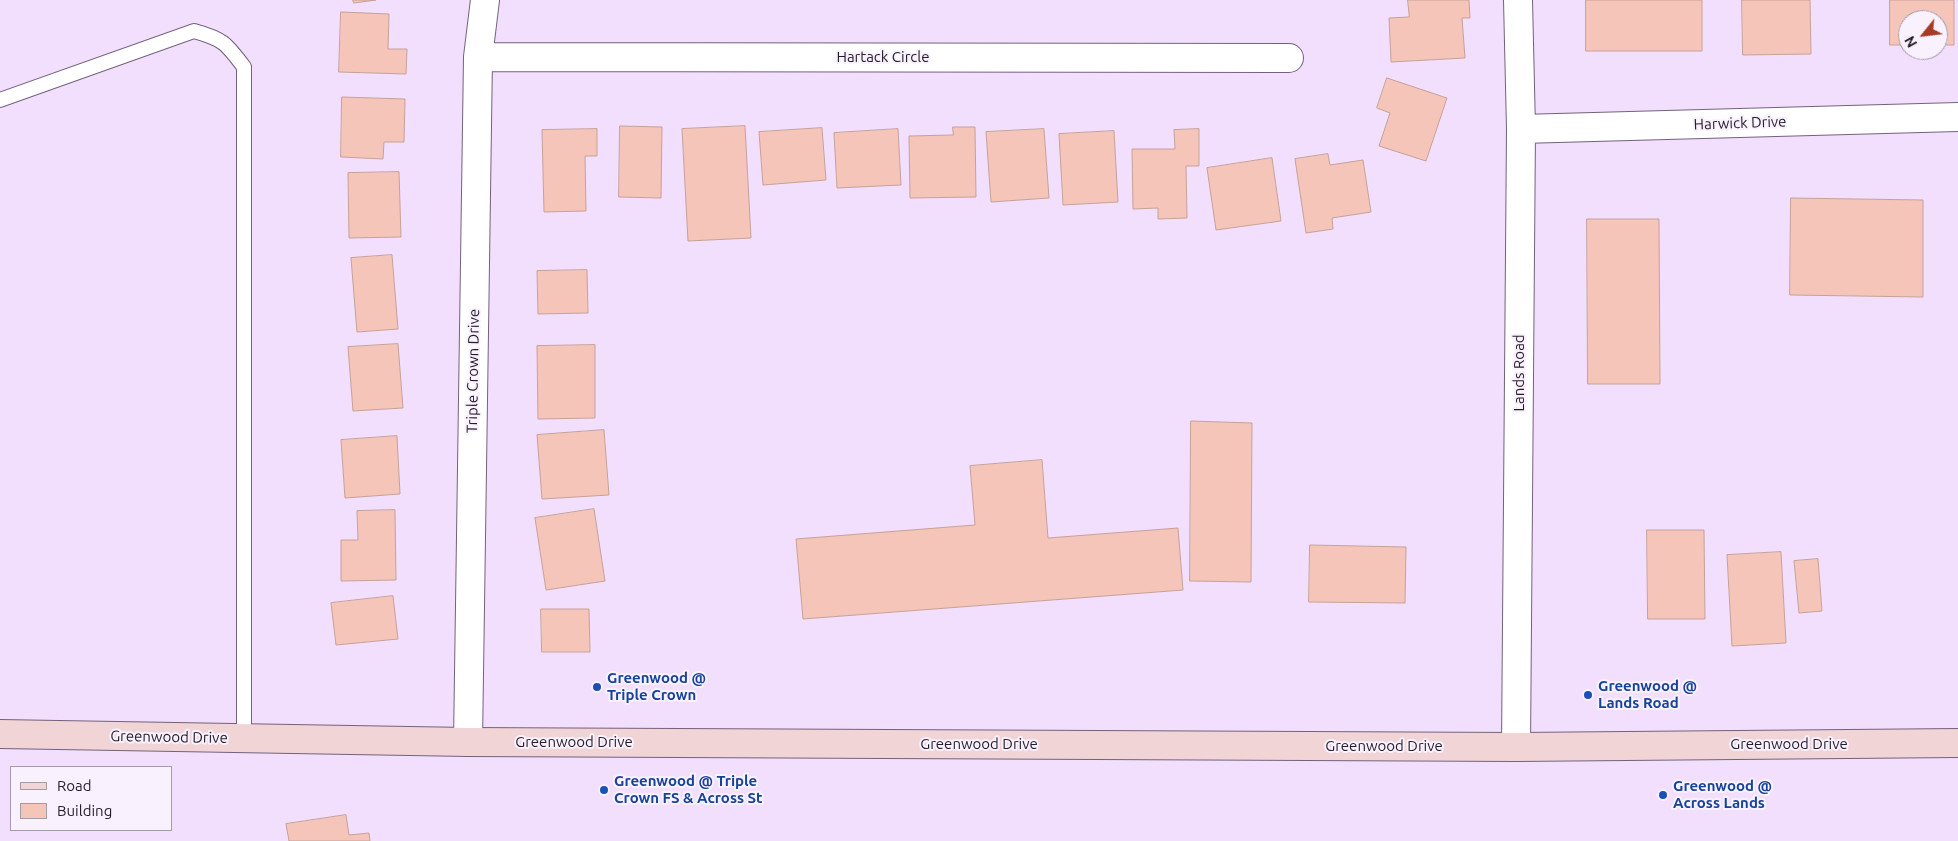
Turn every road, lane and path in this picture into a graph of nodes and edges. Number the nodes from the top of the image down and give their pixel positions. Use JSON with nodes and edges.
{"nodes":[{"id":1,"x":485,"y":0,"type":"edge"},
{"id":2,"x":1518,"y":0,"type":"edge"},
{"id":3,"x":478,"y":56,"type":"junction"},
{"id":4,"x":1289,"y":58,"type":"dead end"},
{"id":5,"x":0,"y":100,"type":"edge"},
{"id":6,"x":1958,"y":117,"type":"edge"},
{"id":7,"x":1521,"y":129,"type":"junction"},
{"id":8,"x":0,"y":734,"type":"edge"},
{"id":9,"x":244,"y":738,"type":"junction"},
{"id":10,"x":468,"y":742,"type":"junction"},
{"id":11,"x":1958,"y":743,"type":"edge"},
{"id":12,"x":1516,"y":746,"type":"junction"}],
"edges":[{"from":1,"to":3,"type":"street","name":"Triple Crown Drive"},
{"from":2,"to":7,"type":"street","name":"Lands Road"},
{"from":3,"to":4,"type":"street","name":"Hartack Circle"},
{"from":3,"to":10,"type":"street","name":"Triple Crown Drive"},
{"from":5,"to":9,"type":"lane"},
{"from":6,"to":7,"type":"street","name":"Harwick Drive"},
{"from":7,"to":12,"type":"street","name":"Lands Road"},
{"from":8,"to":9,"type":"main road","name":"Greenwood Drive"},
{"from":9,"to":10,"type":"main road","name":"Greenwood Drive"},
{"from":10,"to":12,"type":"main road","name":"Greenwood Drive"},
{"from":11,"to":12,"type":"main road","name":"Greenwood Drive"}]}
